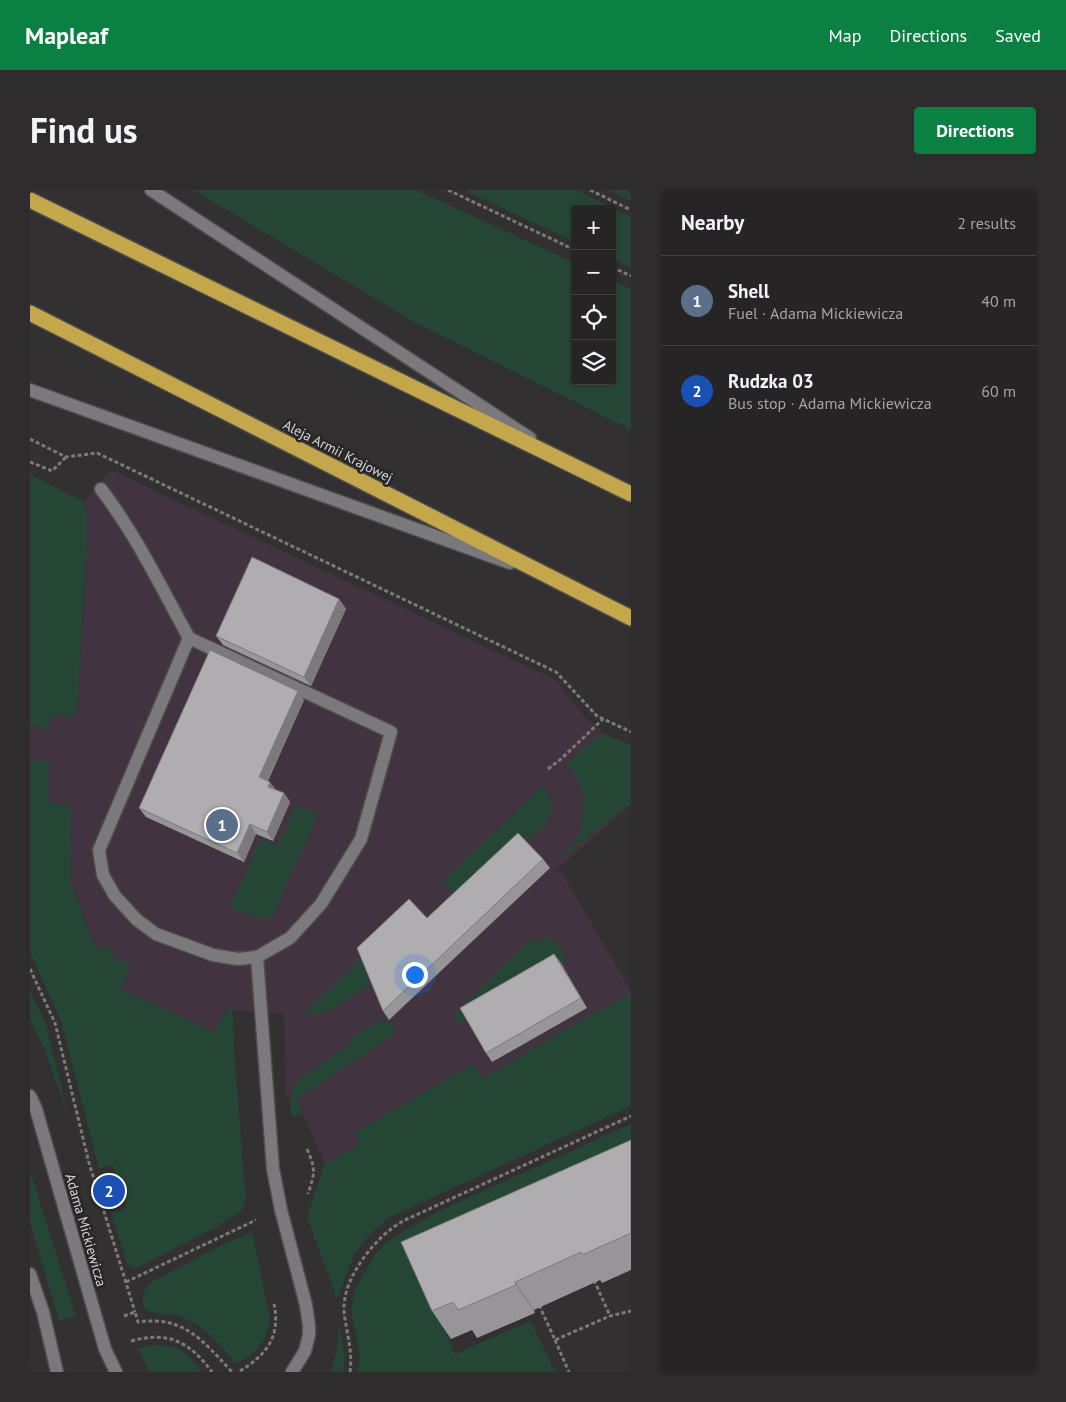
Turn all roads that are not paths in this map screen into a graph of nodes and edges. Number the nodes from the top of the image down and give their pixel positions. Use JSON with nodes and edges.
{"nodes":[{"id":1,"x":151,"y":190,"type":"edge"},
{"id":2,"x":30,"y":200,"type":"edge"},
{"id":3,"x":30,"y":313,"type":"edge"},
{"id":4,"x":30,"y":390,"type":"edge"},
{"id":5,"x":569,"y":464,"type":"junction"},
{"id":6,"x":101,"y":489,"type":"dead end"},
{"id":7,"x":631,"y":494,"type":"edge"},
{"id":8,"x":555,"y":579,"type":"junction"},
{"id":9,"x":631,"y":618,"type":"edge"},
{"id":10,"x":189,"y":638,"type":"junction"},
{"id":11,"x":257,"y":957,"type":"junction"},
{"id":12,"x":30,"y":1096,"type":"edge"},
{"id":13,"x":30,"y":1274,"type":"edge"},
{"id":14,"x":58,"y":1372,"type":"edge"},
{"id":15,"x":116,"y":1372,"type":"edge"},
{"id":16,"x":292,"y":1372,"type":"edge"}],
"edges":[{"from":1,"to":5,"type":"street"},
{"from":2,"to":5,"type":"highway"},
{"from":3,"to":8,"type":"highway","name":"Aleja Armii Krajowej"},
{"from":4,"to":8,"type":"street"},
{"from":5,"to":7,"type":"highway"},
{"from":6,"to":10,"type":"street"},
{"from":8,"to":9,"type":"highway","name":"Aleja Armii Krajowej"},
{"from":10,"to":11,"type":"street"},
{"from":10,"to":11,"type":"street"},
{"from":11,"to":16,"type":"street"},
{"from":12,"to":15,"type":"street","name":"Adama Mickiewicza"},
{"from":13,"to":14,"type":"street"}]}
